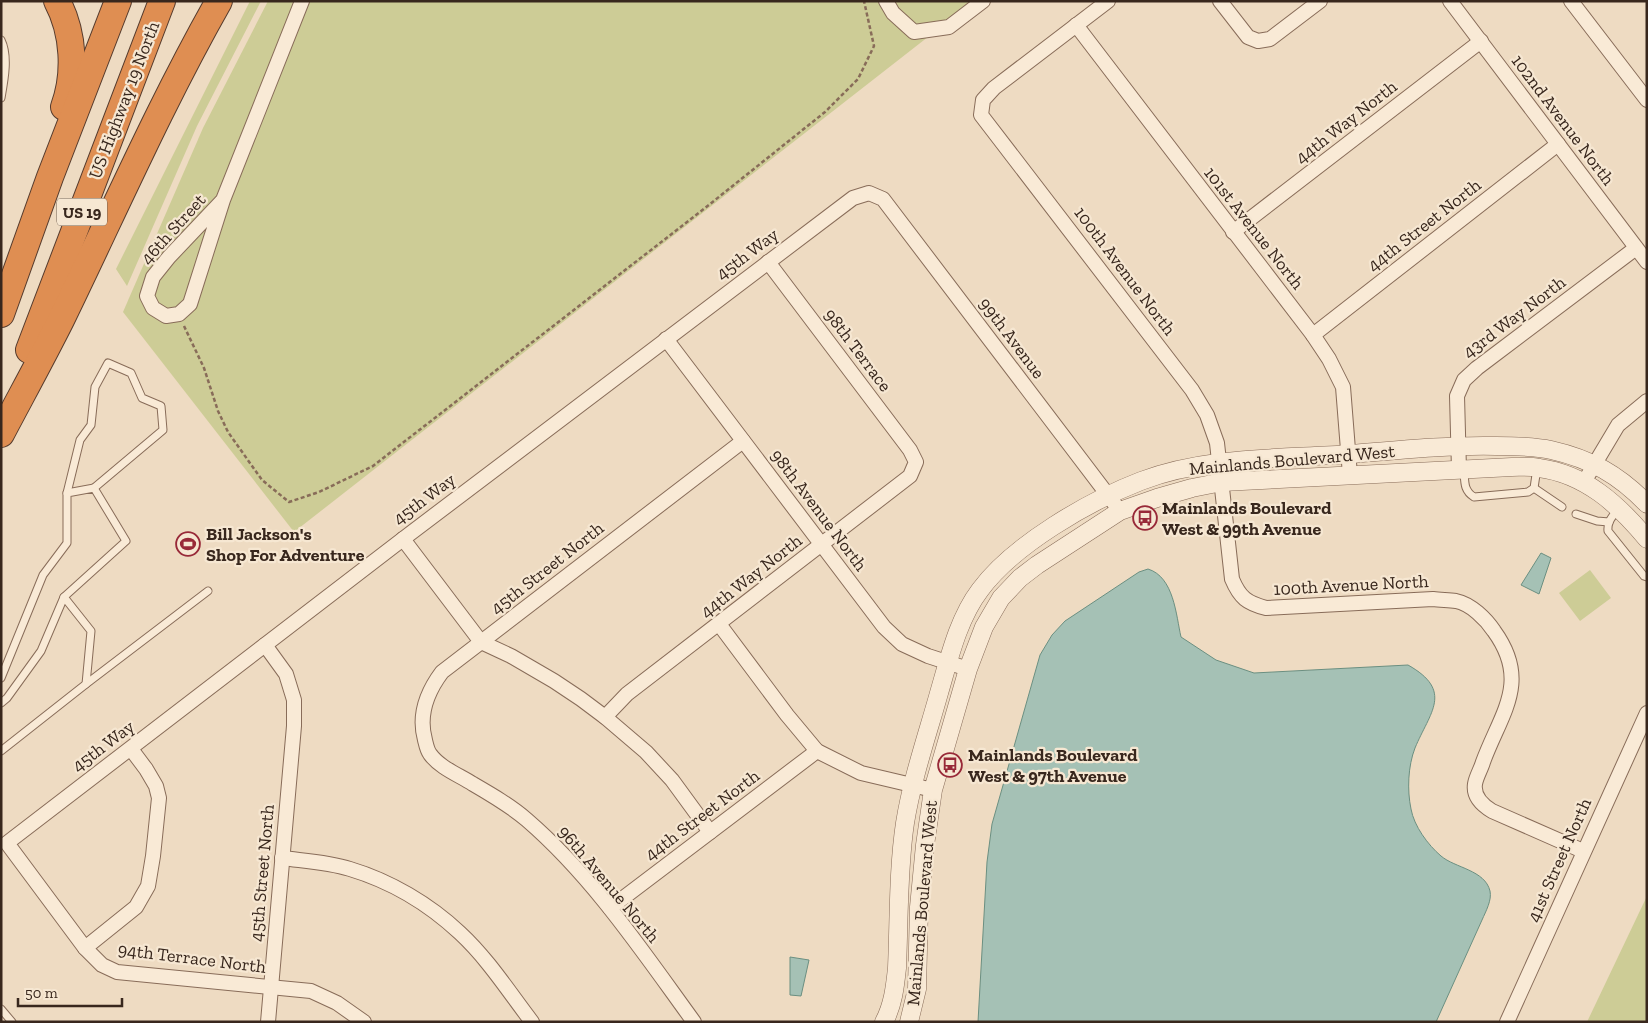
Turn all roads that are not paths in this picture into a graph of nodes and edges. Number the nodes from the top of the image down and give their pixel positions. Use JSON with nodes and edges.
{"nodes":[{"id":1,"x":57,"y":1,"type":"edge"},
{"id":2,"x":118,"y":1,"type":"edge"},
{"id":3,"x":162,"y":1,"type":"edge"},
{"id":4,"x":219,"y":1,"type":"edge"},
{"id":5,"x":302,"y":1,"type":"edge"},
{"id":6,"x":886,"y":1,"type":"edge"},
{"id":7,"x":983,"y":1,"type":"edge"},
{"id":8,"x":1108,"y":1,"type":"edge"},
{"id":9,"x":1220,"y":1,"type":"edge"},
{"id":10,"x":1320,"y":1,"type":"edge"},
{"id":11,"x":1450,"y":1,"type":"edge"},
{"id":12,"x":1571,"y":1,"type":"edge"},
{"id":13,"x":1076,"y":25,"type":"junction"},
{"id":14,"x":1,"y":40,"type":"edge"},
{"id":15,"x":1480,"y":41,"type":"junction"},
{"id":16,"x":1,"y":98,"type":"edge"},
{"id":17,"x":1647,"y":100,"type":"edge"},
{"id":18,"x":1558,"y":144,"type":"junction"},
{"id":19,"x":50,"y":177,"type":"junction"},
{"id":20,"x":869,"y":193,"type":"joint"},
{"id":21,"x":223,"y":200,"type":"junction"},
{"id":22,"x":1233,"y":232,"type":"junction"},
{"id":23,"x":1636,"y":248,"type":"junction"},
{"id":24,"x":768,"y":262,"type":"junction"},
{"id":25,"x":1647,"y":262,"type":"edge"},
{"id":26,"x":1,"y":314,"type":"edge"},
{"id":27,"x":1313,"y":335,"type":"junction"},
{"id":28,"x":666,"y":339,"type":"junction"},
{"id":29,"x":1647,"y":401,"type":"edge"},
{"id":30,"x":1,"y":424,"type":"edge"},
{"id":31,"x":1,"y":434,"type":"edge"},
{"id":32,"x":743,"y":441,"type":"junction"},
{"id":33,"x":1459,"y":445,"type":"junction"},
{"id":34,"x":1349,"y":454,"type":"junction"},
{"id":35,"x":916,"y":462,"type":"joint"},
{"id":36,"x":1218,"y":463,"type":"junction"},
{"id":37,"x":1595,"y":465,"type":"junction"},
{"id":38,"x":1537,"y":468,"type":"junction"},
{"id":39,"x":1462,"y":469,"type":"junction"},
{"id":40,"x":1350,"y":475,"type":"junction"},
{"id":41,"x":1222,"y":482,"type":"junction"},
{"id":42,"x":1584,"y":482,"type":"junction"},
{"id":43,"x":94,"y":488,"type":"junction"},
{"id":44,"x":1534,"y":488,"type":"junction"},
{"id":45,"x":67,"y":493,"type":"junction"},
{"id":46,"x":1108,"y":496,"type":"junction"},
{"id":47,"x":1647,"y":504,"type":"edge"},
{"id":48,"x":1562,"y":507,"type":"dead end"},
{"id":49,"x":1120,"y":511,"type":"junction"},
{"id":50,"x":1576,"y":514,"type":"dead end"},
{"id":51,"x":1614,"y":515,"type":"junction"},
{"id":52,"x":403,"y":539,"type":"junction"},
{"id":53,"x":1647,"y":539,"type":"edge"},
{"id":54,"x":822,"y":544,"type":"junction"},
{"id":55,"x":1647,"y":577,"type":"edge"},
{"id":56,"x":208,"y":591,"type":"dead end"},
{"id":57,"x":64,"y":597,"type":"junction"},
{"id":58,"x":719,"y":624,"type":"junction"},
{"id":59,"x":481,"y":642,"type":"junction"},
{"id":60,"x":265,"y":645,"type":"junction"},
{"id":61,"x":947,"y":663,"type":"junction"},
{"id":62,"x":968,"y":670,"type":"junction"},
{"id":63,"x":1,"y":678,"type":"edge"},
{"id":64,"x":86,"y":684,"type":"junction"},
{"id":65,"x":1,"y":702,"type":"edge"},
{"id":66,"x":1647,"y":713,"type":"edge"},
{"id":67,"x":605,"y":717,"type":"junction"},
{"id":68,"x":131,"y":749,"type":"junction"},
{"id":69,"x":1,"y":751,"type":"edge"},
{"id":70,"x":817,"y":751,"type":"junction"},
{"id":71,"x":429,"y":753,"type":"joint"},
{"id":72,"x":913,"y":785,"type":"junction"},
{"id":73,"x":933,"y":790,"type":"junction"},
{"id":74,"x":710,"y":832,"type":"junction"},
{"id":75,"x":7,"y":843,"type":"joint"},
{"id":76,"x":1583,"y":851,"type":"junction"},
{"id":77,"x":282,"y":858,"type":"junction"},
{"id":78,"x":610,"y":908,"type":"junction"},
{"id":79,"x":85,"y":948,"type":"junction"},
{"id":80,"x":270,"y":986,"type":"junction"},
{"id":81,"x":1,"y":1008,"type":"edge"},
{"id":82,"x":12,"y":1022,"type":"edge"},
{"id":83,"x":268,"y":1022,"type":"edge"},
{"id":84,"x":364,"y":1022,"type":"edge"},
{"id":85,"x":532,"y":1022,"type":"edge"},
{"id":86,"x":694,"y":1022,"type":"edge"},
{"id":87,"x":884,"y":1022,"type":"edge"},
{"id":88,"x":909,"y":1022,"type":"edge"},
{"id":89,"x":1507,"y":1022,"type":"edge"}],
"edges":[{"from":1,"to":19,"type":"highway"},
{"from":2,"to":19,"type":"highway","number":"US 19"},
{"from":3,"to":30,"type":"highway","name":"US Highway 19 North","number":"US 19"},
{"from":4,"to":31,"type":"highway"},
{"from":5,"to":21,"type":"street","name":"46th Street"},
{"from":6,"to":7,"type":"street"},
{"from":8,"to":13,"type":"street"},
{"from":9,"to":10,"type":"street"},
{"from":11,"to":15,"type":"street","name":"102nd Avenue North"},
{"from":12,"to":17,"type":"street"},
{"from":13,"to":22,"type":"street","name":"101st Avenue North"},
{"from":13,"to":36,"type":"street","name":"100th Avenue North"},
{"from":14,"to":16,"type":"lane"},
{"from":15,"to":18,"type":"street","name":"102nd Avenue North"},
{"from":15,"to":22,"type":"street","name":"44th Way North"},
{"from":18,"to":23,"type":"street","name":"102nd Avenue North"},
{"from":18,"to":27,"type":"street","name":"44th Street North"},
{"from":19,"to":26,"type":"highway","number":"US 19"},
{"from":20,"to":24,"type":"street","name":"45th Way"},
{"from":20,"to":46,"type":"street","name":"99th Avenue"},
{"from":21,"to":21,"type":"street","name":"46th Street"},
{"from":22,"to":27,"type":"street","name":"101st Avenue North"},
{"from":23,"to":25,"type":"street","name":"102nd Avenue North"},
{"from":23,"to":33,"type":"street","name":"43rd Way North"},
{"from":24,"to":28,"type":"street","name":"45th Way"},
{"from":24,"to":35,"type":"street","name":"98th Terrace"},
{"from":27,"to":34,"type":"street","name":"101st Avenue North"},
{"from":28,"to":32,"type":"street","name":"98th Avenue North"},
{"from":28,"to":52,"type":"street","name":"45th Way"},
{"from":29,"to":37,"type":"street"},
{"from":32,"to":54,"type":"street","name":"98th Avenue North"},
{"from":32,"to":59,"type":"street","name":"45th Street North"},
{"from":33,"to":34,"type":"street","name":"Mainlands Boulevard West"},
{"from":33,"to":37,"type":"street","name":"Mainlands Boulevard West"},
{"from":33,"to":39,"type":"street","name":"43rd Way North"},
{"from":34,"to":36,"type":"street","name":"Mainlands Boulevard West"},
{"from":34,"to":40,"type":"street","name":"101st Avenue North"},
{"from":35,"to":54,"type":"street","name":"44th Way North"},
{"from":36,"to":41,"type":"street","name":"100th Avenue North"},
{"from":36,"to":46,"type":"street","name":"Mainlands Boulevard West"},
{"from":37,"to":42,"type":"street"},
{"from":37,"to":47,"type":"street","name":"Mainlands Boulevard West"},
{"from":38,"to":39,"type":"street","name":"Mainlands Boulevard West"},
{"from":38,"to":42,"type":"street","name":"Mainlands Boulevard West"},
{"from":38,"to":44,"type":"lane"},
{"from":39,"to":40,"type":"street","name":"Mainlands Boulevard West"},
{"from":39,"to":44,"type":"lane"},
{"from":40,"to":41,"type":"street","name":"Mainlands Boulevard West"},
{"from":41,"to":49,"type":"street","name":"Mainlands Boulevard West"},
{"from":41,"to":76,"type":"street","name":"100th Avenue North"},
{"from":42,"to":51,"type":"street","name":"Mainlands Boulevard West"},
{"from":43,"to":45,"type":"lane"},
{"from":43,"to":45,"type":"lane"},
{"from":43,"to":57,"type":"lane"},
{"from":44,"to":48,"type":"lane"},
{"from":45,"to":63,"type":"lane"},
{"from":46,"to":49,"type":"street","name":"99th Avenue"},
{"from":46,"to":61,"type":"street","name":"Mainlands Boulevard West"},
{"from":49,"to":62,"type":"street","name":"Mainlands Boulevard West"},
{"from":50,"to":51,"type":"lane"},
{"from":51,"to":53,"type":"street","name":"Mainlands Boulevard West"},
{"from":51,"to":55,"type":"lane"},
{"from":52,"to":59,"type":"street"},
{"from":52,"to":60,"type":"street","name":"45th Way"},
{"from":54,"to":58,"type":"street","name":"44th Way North"},
{"from":54,"to":61,"type":"street","name":"98th Avenue North"},
{"from":56,"to":64,"type":"lane"},
{"from":57,"to":64,"type":"lane"},
{"from":57,"to":65,"type":"lane"},
{"from":58,"to":67,"type":"street","name":"44th Way North"},
{"from":58,"to":70,"type":"street"},
{"from":59,"to":67,"type":"street"},
{"from":59,"to":71,"type":"street","name":"45th Street North"},
{"from":60,"to":68,"type":"street","name":"45th Way"},
{"from":60,"to":77,"type":"street","name":"45th Street North"},
{"from":61,"to":62,"type":"street","name":"98th Avenue North"},
{"from":61,"to":72,"type":"street","name":"Mainlands Boulevard West"},
{"from":62,"to":73,"type":"street","name":"Mainlands Boulevard West"},
{"from":64,"to":69,"type":"lane"},
{"from":66,"to":76,"type":"street","name":"41st Street North"},
{"from":67,"to":74,"type":"street"},
{"from":68,"to":75,"type":"street","name":"45th Way"},
{"from":68,"to":79,"type":"street"},
{"from":70,"to":72,"type":"street"},
{"from":70,"to":74,"type":"street","name":"44th Street North"},
{"from":71,"to":78,"type":"street","name":"96th Avenue North"},
{"from":72,"to":73,"type":"street"},
{"from":72,"to":87,"type":"street","name":"Mainlands Boulevard West"},
{"from":73,"to":88,"type":"street","name":"Mainlands Boulevard West"},
{"from":74,"to":78,"type":"street","name":"44th Street North"},
{"from":75,"to":79,"type":"street","name":"94th Terrace North"},
{"from":76,"to":89,"type":"street","name":"41st Street North"},
{"from":77,"to":80,"type":"street","name":"45th Street North"},
{"from":77,"to":85,"type":"street"},
{"from":78,"to":86,"type":"street","name":"96th Avenue North"},
{"from":79,"to":80,"type":"street","name":"94th Terrace North"},
{"from":80,"to":83,"type":"street","name":"45th Street North"},
{"from":80,"to":84,"type":"street","name":"94th Terrace North"},
{"from":81,"to":82,"type":"lane"}]}
